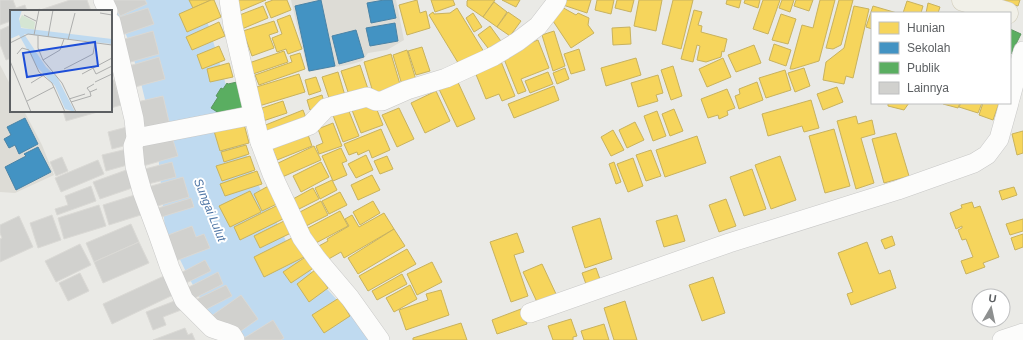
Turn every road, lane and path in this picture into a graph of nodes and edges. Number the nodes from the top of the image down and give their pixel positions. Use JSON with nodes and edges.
{"nodes":[{"id":1,"x":103,"y":0,"type":"edge"},
{"id":2,"x":229,"y":0,"type":"edge"},
{"id":3,"x":557,"y":0,"type":"edge"},
{"id":4,"x":963,"y":0,"type":"edge"},
{"id":5,"x":108,"y":10,"type":"edge"},
{"id":6,"x":1004,"y":12,"type":"edge"},
{"id":7,"x":1011,"y":14,"type":"edge"},
{"id":8,"x":1023,"y":18,"type":"edge"},
{"id":9,"x":112,"y":26,"type":"edge"},
{"id":10,"x":1023,"y":51,"type":"edge"},
{"id":11,"x":1011,"y":95,"type":"edge"},
{"id":12,"x":1009,"y":104,"type":"edge"},
{"id":13,"x":249,"y":116,"type":"junction"},
{"id":14,"x":140,"y":137,"type":"junction"},
{"id":15,"x":260,"y":142,"type":"junction"},
{"id":16,"x":530,"y":313,"type":"dead end"},
{"id":17,"x":1023,"y":333,"type":"edge"},
{"id":18,"x":235,"y":340,"type":"edge"},
{"id":19,"x":380,"y":340,"type":"edge"},
{"id":20,"x":1002,"y":340,"type":"edge"}],
"edges":[{"from":1,"to":5,"type":"street"},
{"from":2,"to":13,"type":"street"},
{"from":3,"to":15,"type":"street"},
{"from":4,"to":6,"type":"main road"},
{"from":7,"to":8,"type":"main road"},
{"from":9,"to":14,"type":"street"},
{"from":10,"to":11,"type":"street"},
{"from":12,"to":16,"type":"street"},
{"from":13,"to":14,"type":"street"},
{"from":13,"to":15,"type":"street"},
{"from":14,"to":18,"type":"street"},
{"from":15,"to":19,"type":"street"},
{"from":17,"to":20,"type":"street"}]}
